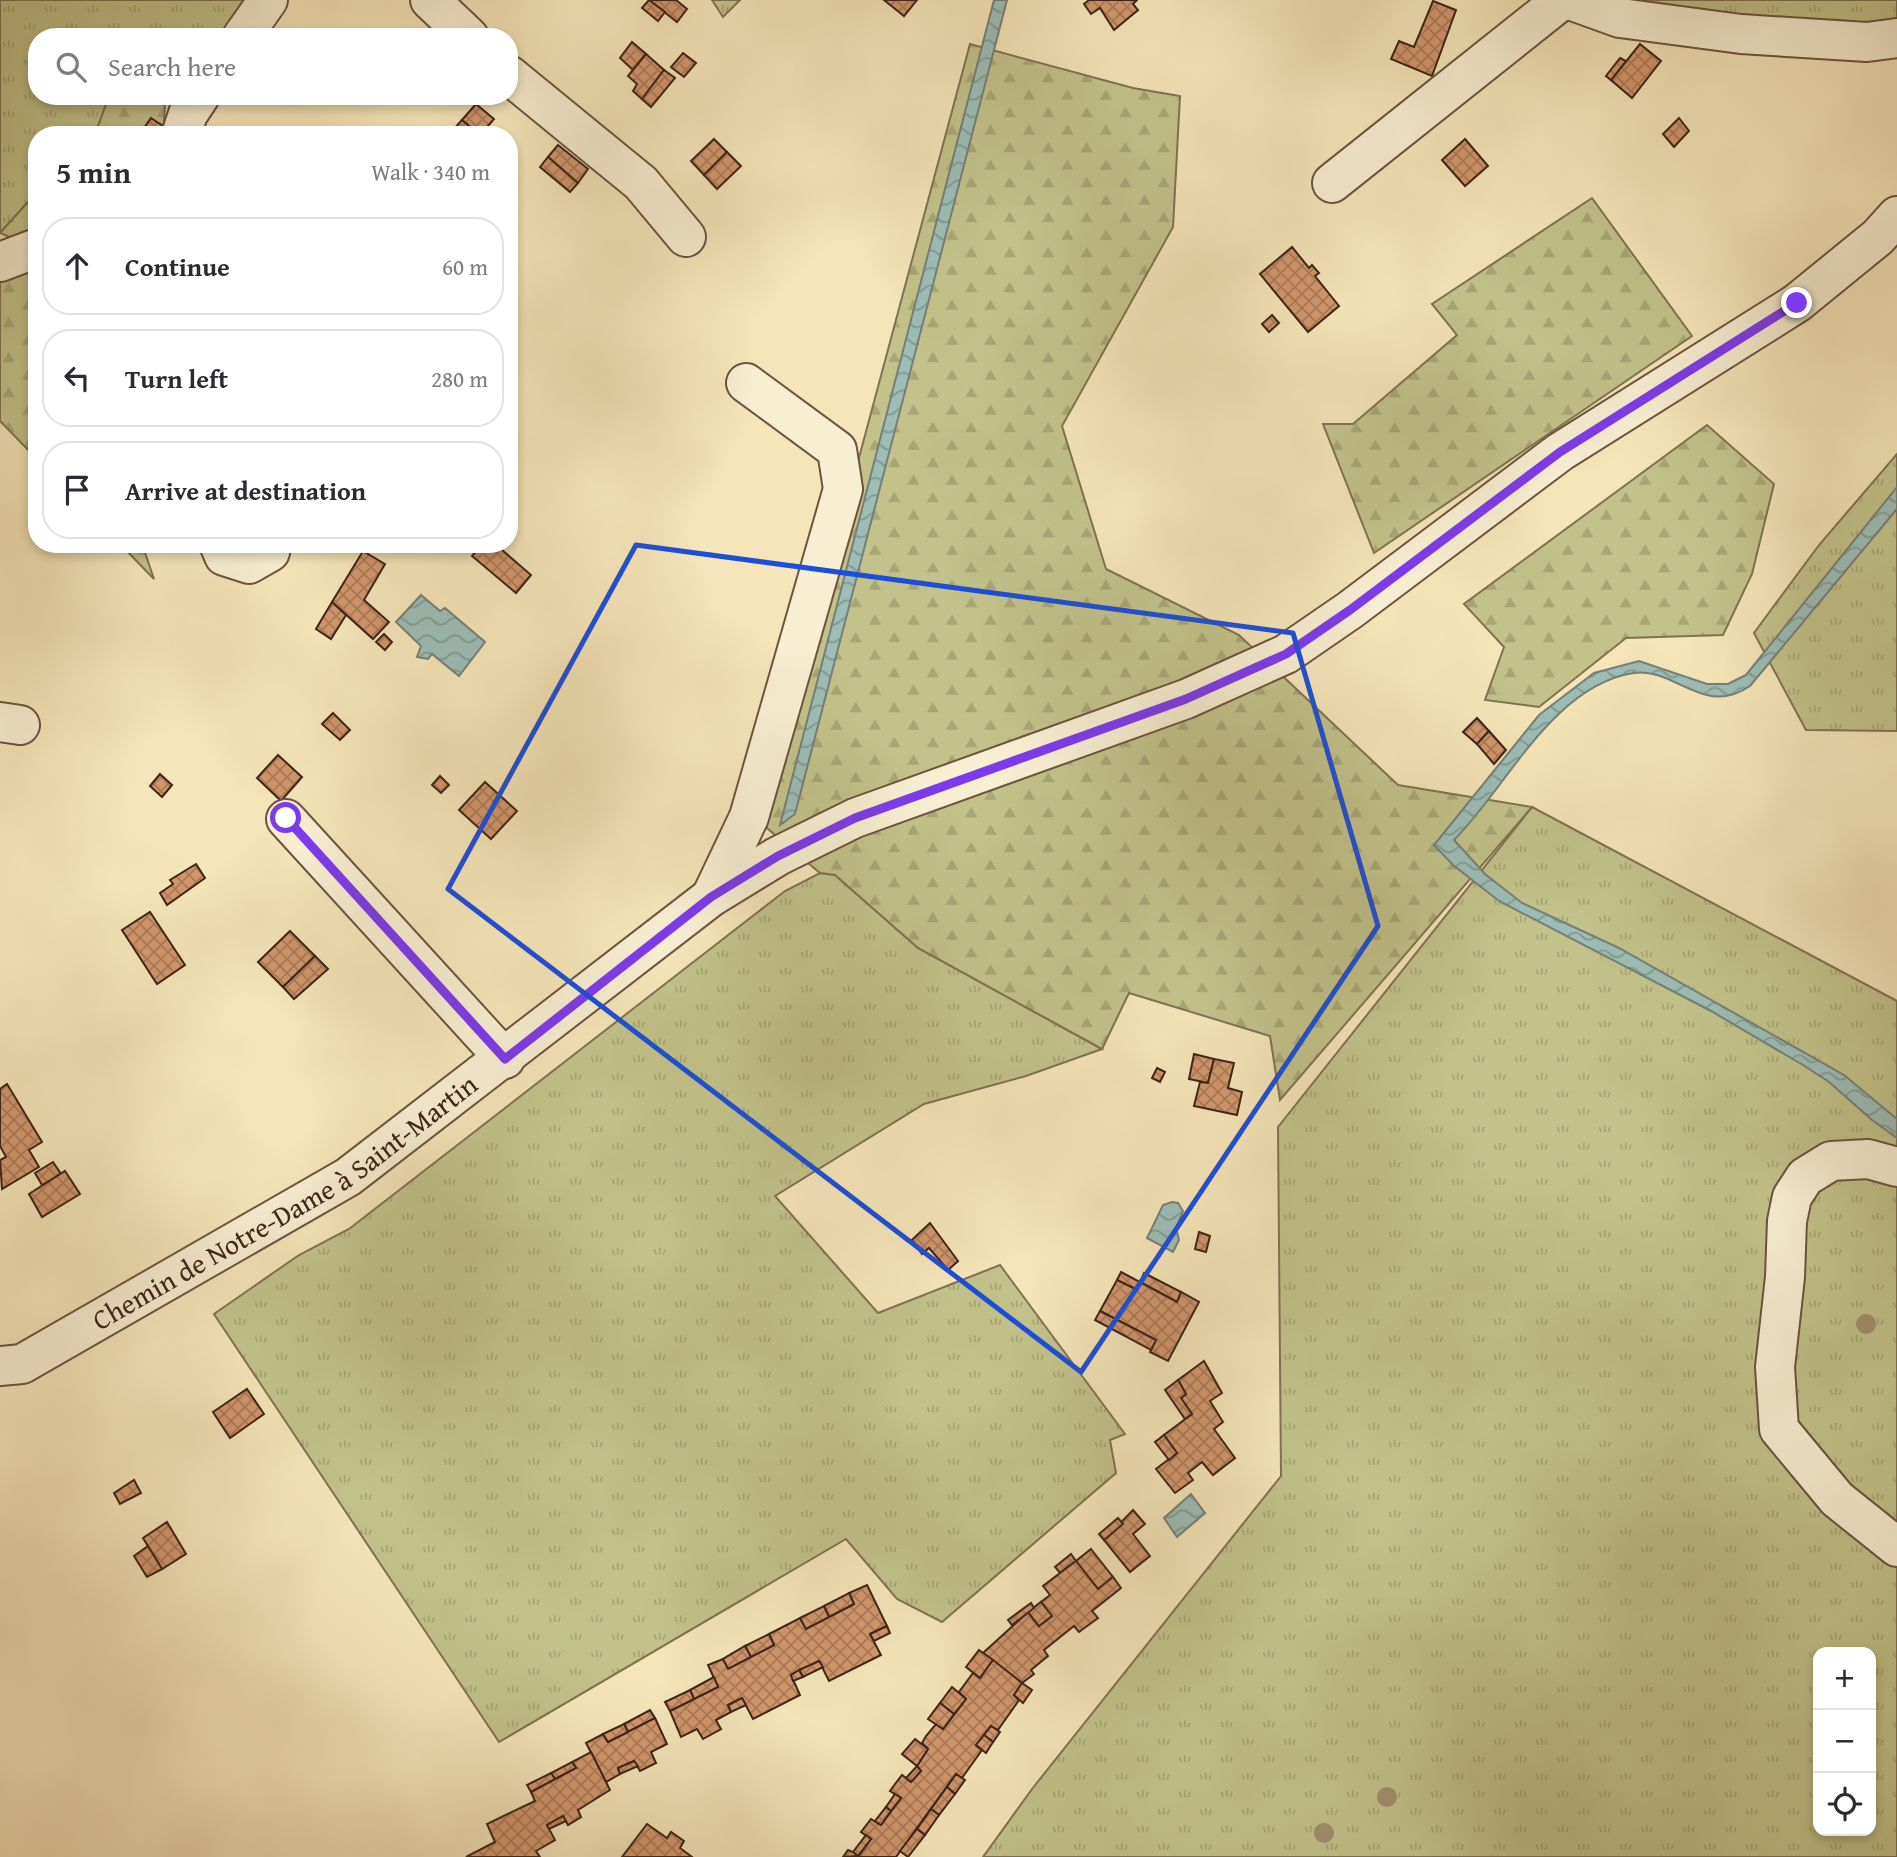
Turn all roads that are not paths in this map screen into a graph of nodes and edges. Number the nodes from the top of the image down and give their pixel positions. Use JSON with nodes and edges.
{"nodes":[{"id":1,"x":268,"y":0,"type":"edge"},
{"id":2,"x":430,"y":0,"type":"edge"},
{"id":3,"x":1562,"y":0,"type":"edge"},
{"id":4,"x":1570,"y":0,"type":"edge"},
{"id":5,"x":248,"y":28,"type":"edge"},
{"id":6,"x":460,"y":28,"type":"edge"},
{"id":7,"x":1897,"y":38,"type":"edge"},
{"id":8,"x":518,"y":82,"type":"edge"},
{"id":9,"x":194,"y":105,"type":"edge"},
{"id":10,"x":184,"y":126,"type":"edge"},
{"id":11,"x":1332,"y":183,"type":"dead end"},
{"id":12,"x":1897,"y":216,"type":"edge"},
{"id":13,"x":685,"y":237,"type":"dead end"},
{"id":14,"x":28,"y":251,"type":"edge"},
{"id":15,"x":0,"y":262,"type":"edge"},
{"id":16,"x":746,"y":383,"type":"dead end"},
{"id":17,"x":223,"y":553,"type":"edge"},
{"id":18,"x":268,"y":553,"type":"edge"},
{"id":19,"x":286,"y":818,"type":"dead end"},
{"id":20,"x":711,"y":897,"type":"junction"},
{"id":21,"x":505,"y":1059,"type":"junction"},
{"id":22,"x":1897,"y":1167,"type":"edge"},
{"id":23,"x":7,"y":1369,"type":"edge"},
{"id":24,"x":1897,"y":1547,"type":"edge"}],
"edges":[{"from":1,"to":5,"type":"street"},
{"from":2,"to":6,"type":"street"},
{"from":3,"to":11,"type":"street"},
{"from":4,"to":7,"type":"street"},
{"from":8,"to":13,"type":"street"},
{"from":9,"to":10,"type":"street"},
{"from":12,"to":20,"type":"street","name":"Chemin de Notre-Dame à Saint-Martin"},
{"from":14,"to":15,"type":"street"},
{"from":16,"to":20,"type":"street"},
{"from":17,"to":18,"type":"street"},
{"from":19,"to":21,"type":"street"},
{"from":20,"to":21,"type":"street","name":"Chemin de Notre-Dame à Saint-Martin"},
{"from":21,"to":23,"type":"street","name":"Chemin de Notre-Dame à Saint-Martin"},
{"from":22,"to":24,"type":"street"}]}
